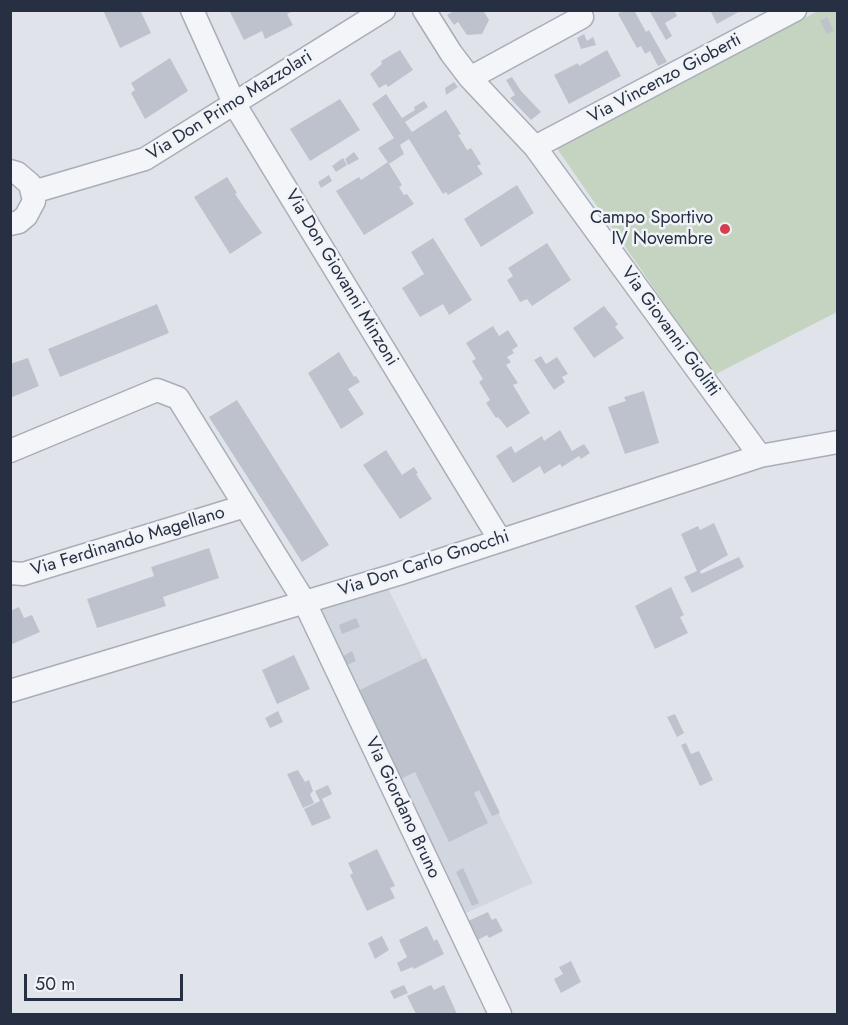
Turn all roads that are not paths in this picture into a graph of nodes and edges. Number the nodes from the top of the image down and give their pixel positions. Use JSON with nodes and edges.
{"nodes":[{"id":1,"x":192,"y":10,"type":"edge"},
{"id":2,"x":384,"y":10,"type":"edge"},
{"id":3,"x":423,"y":10,"type":"edge"},
{"id":4,"x":579,"y":10,"type":"edge"},
{"id":5,"x":795,"y":10,"type":"edge"},
{"id":6,"x":470,"y":78,"type":"junction"},
{"id":7,"x":235,"y":105,"type":"junction"},
{"id":8,"x":535,"y":147,"type":"junction"},
{"id":9,"x":10,"y":171,"type":"edge"},
{"id":10,"x":33,"y":192,"type":"junction"},
{"id":11,"x":10,"y":224,"type":"edge"},
{"id":12,"x":837,"y":442,"type":"edge"},
{"id":13,"x":10,"y":451,"type":"edge"},
{"id":14,"x":760,"y":456,"type":"junction"},
{"id":15,"x":245,"y":506,"type":"junction"},
{"id":16,"x":500,"y":540,"type":"junction"},
{"id":17,"x":10,"y":573,"type":"edge"},
{"id":18,"x":304,"y":602,"type":"junction"},
{"id":19,"x":10,"y":691,"type":"edge"},
{"id":20,"x":500,"y":1014,"type":"edge"}],
"edges":[{"from":1,"to":7,"type":"street","name":"Via Don Giovanni Minzoni"},
{"from":2,"to":7,"type":"street","name":"Via Don Primo Mazzolari"},
{"from":3,"to":6,"type":"street","name":"Via Giovanni Giolitti"},
{"from":4,"to":6,"type":"street"},
{"from":5,"to":8,"type":"street","name":"Via Vincenzo Gioberti"},
{"from":6,"to":8,"type":"street","name":"Via Giovanni Giolitti"},
{"from":7,"to":10,"type":"street","name":"Via Don Primo Mazzolari"},
{"from":7,"to":16,"type":"street","name":"Via Don Giovanni Minzoni"},
{"from":8,"to":14,"type":"street","name":"Via Giovanni Giolitti"},
{"from":9,"to":10,"type":"street"},
{"from":10,"to":11,"type":"street"},
{"from":12,"to":14,"type":"street","name":"Via Don Carlo Gnocchi"},
{"from":13,"to":15,"type":"street","name":"Via Ferdinando Magellano"},
{"from":14,"to":16,"type":"street","name":"Via Don Carlo Gnocchi"},
{"from":15,"to":17,"type":"street","name":"Via Ferdinando Magellano"},
{"from":15,"to":18,"type":"street","name":"Via Ferdinando Magellano"},
{"from":16,"to":18,"type":"street","name":"Via Don Carlo Gnocchi"},
{"from":18,"to":19,"type":"street","name":"Via Don Carlo Gnocchi"},
{"from":18,"to":20,"type":"street","name":"Via Giordano Bruno"}]}
